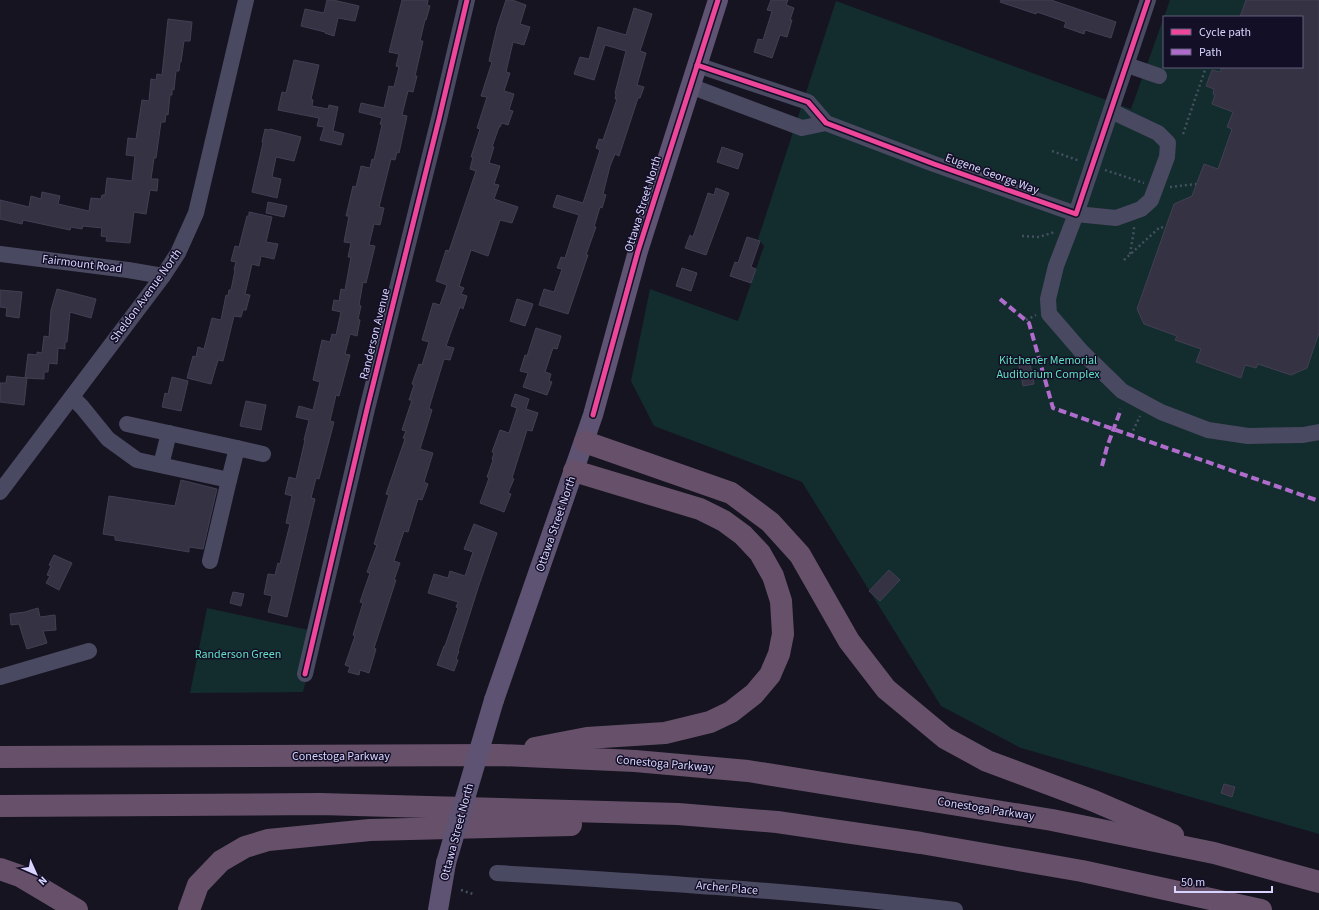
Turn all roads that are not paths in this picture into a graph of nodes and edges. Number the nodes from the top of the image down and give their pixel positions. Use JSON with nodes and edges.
{"nodes":[{"id":1,"x":246,"y":0,"type":"edge"},
{"id":2,"x":467,"y":0,"type":"edge"},
{"id":3,"x":718,"y":0,"type":"edge"},
{"id":4,"x":1148,"y":0,"type":"edge"},
{"id":5,"x":697,"y":65,"type":"junction"},
{"id":6,"x":1126,"y":65,"type":"junction"},
{"id":7,"x":1159,"y":76,"type":"dead end"},
{"id":8,"x":690,"y":86,"type":"junction"},
{"id":9,"x":1111,"y":111,"type":"junction"},
{"id":10,"x":826,"y":123,"type":"junction"},
{"id":11,"x":1073,"y":221,"type":"junction"},
{"id":12,"x":0,"y":254,"type":"edge"},
{"id":13,"x":163,"y":276,"type":"junction"},
{"id":14,"x":72,"y":397,"type":"junction"},
{"id":15,"x":128,"y":424,"type":"dead end"},
{"id":16,"x":1319,"y":432,"type":"edge"},
{"id":17,"x":169,"y":433,"type":"junction"},
{"id":18,"x":585,"y":442,"type":"junction"},
{"id":19,"x":237,"y":448,"type":"junction"},
{"id":20,"x":263,"y":454,"type":"dead end"},
{"id":21,"x":161,"y":465,"type":"junction"},
{"id":22,"x":574,"y":471,"type":"junction"},
{"id":23,"x":229,"y":480,"type":"junction"},
{"id":24,"x":0,"y":492,"type":"edge"},
{"id":25,"x":210,"y":561,"type":"dead end"},
{"id":26,"x":89,"y":651,"type":"dead end"},
{"id":27,"x":305,"y":674,"type":"dead end"},
{"id":28,"x":0,"y":677,"type":"edge"},
{"id":29,"x":500,"y":755,"type":"junction"},
{"id":30,"x":0,"y":757,"type":"edge"},
{"id":31,"x":0,"y":806,"type":"edge"},
{"id":32,"x":678,"y":814,"type":"junction"},
{"id":33,"x":1214,"y":853,"type":"junction"},
{"id":34,"x":0,"y":869,"type":"edge"},
{"id":35,"x":497,"y":873,"type":"dead end"},
{"id":36,"x":1319,"y":882,"type":"edge"},
{"id":37,"x":903,"y":907,"type":"edge"},
{"id":38,"x":77,"y":910,"type":"edge"},
{"id":39,"x":189,"y":910,"type":"edge"},
{"id":40,"x":438,"y":910,"type":"edge"},
{"id":41,"x":955,"y":910,"type":"edge"},
{"id":42,"x":1261,"y":910,"type":"edge"}],
"edges":[{"from":1,"to":13,"type":"street","name":"Sheldon Avenue North"},
{"from":2,"to":27,"type":"street","name":"Randerson Avenue"},
{"from":3,"to":5,"type":"main road","name":"Ottawa Street North"},
{"from":4,"to":6,"type":"street"},
{"from":5,"to":8,"type":"main road","name":"Ottawa Street North"},
{"from":5,"to":10,"type":"street","name":"Eugene George Way"},
{"from":6,"to":7,"type":"street"},
{"from":6,"to":9,"type":"street"},
{"from":8,"to":10,"type":"street"},
{"from":8,"to":18,"type":"main road","name":"Ottawa Street North"},
{"from":9,"to":11,"type":"street"},
{"from":9,"to":11,"type":"street","name":"Eugene George Way"},
{"from":10,"to":11,"type":"street","name":"Eugene George Way"},
{"from":11,"to":16,"type":"street"},
{"from":12,"to":13,"type":"street","name":"Fairmount Road"},
{"from":13,"to":14,"type":"street","name":"Sheldon Avenue North"},
{"from":14,"to":21,"type":"street"},
{"from":14,"to":24,"type":"street","name":"Sheldon Avenue North"},
{"from":15,"to":17,"type":"street"},
{"from":17,"to":19,"type":"street"},
{"from":17,"to":21,"type":"street"},
{"from":18,"to":22,"type":"main road","name":"Ottawa Street North"},
{"from":18,"to":33,"type":"highway"},
{"from":19,"to":20,"type":"street"},
{"from":19,"to":23,"type":"street"},
{"from":21,"to":23,"type":"street"},
{"from":22,"to":29,"type":"highway"},
{"from":22,"to":40,"type":"main road","name":"Ottawa Street North","bridge":true},
{"from":23,"to":25,"type":"street"},
{"from":26,"to":28,"type":"street"},
{"from":29,"to":30,"type":"highway","name":"Conestoga Parkway"},
{"from":29,"to":33,"type":"highway","name":"Conestoga Parkway"},
{"from":31,"to":32,"type":"highway"},
{"from":32,"to":39,"type":"highway"},
{"from":32,"to":42,"type":"highway"},
{"from":33,"to":36,"type":"highway","name":"Conestoga Parkway"},
{"from":34,"to":38,"type":"highway"},
{"from":35,"to":37,"type":"street","name":"Archer Place"},
{"from":37,"to":41,"type":"street","name":"Archer Place"}]}
